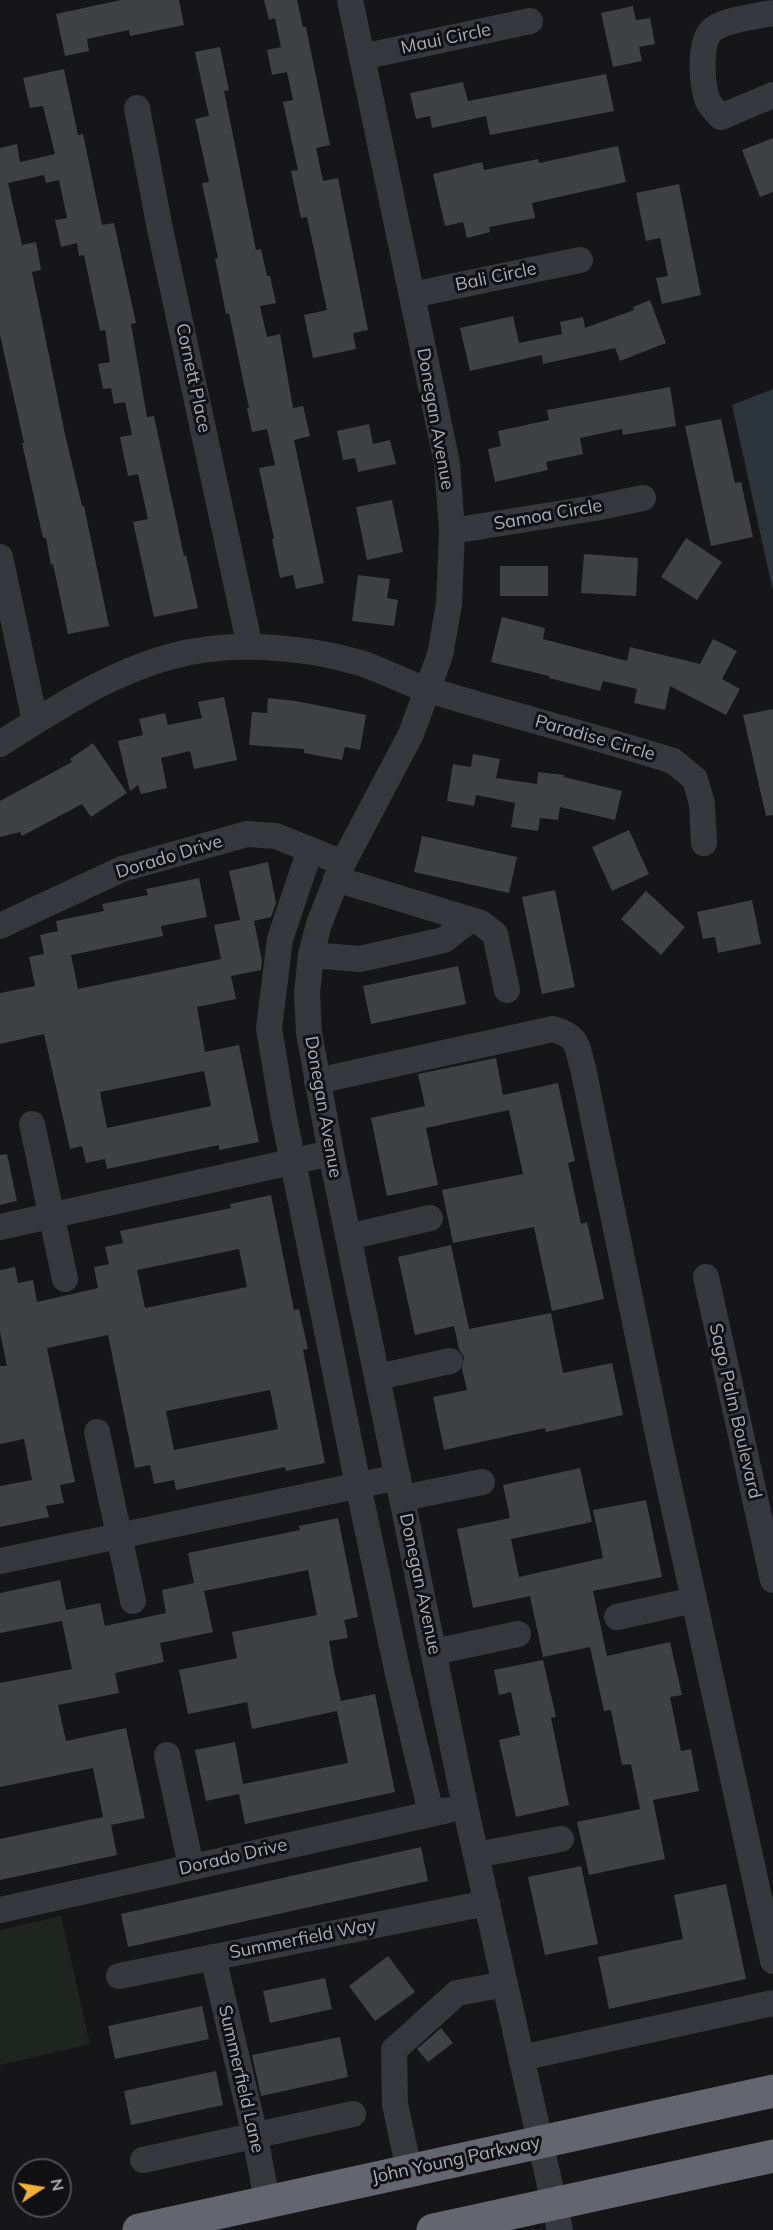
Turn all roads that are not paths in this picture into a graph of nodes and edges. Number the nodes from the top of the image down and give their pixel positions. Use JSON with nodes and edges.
{"nodes":[{"id":1,"x":350,"y":0,"type":"edge"},
{"id":2,"x":773,"y":13,"type":"edge"},
{"id":3,"x":530,"y":21,"type":"dead end"},
{"id":4,"x":362,"y":57,"type":"junction"},
{"id":5,"x":773,"y":95,"type":"edge"},
{"id":6,"x":137,"y":108,"type":"dead end"},
{"id":7,"x":580,"y":260,"type":"dead end"},
{"id":8,"x":412,"y":295,"type":"junction"},
{"id":9,"x":643,"y":498,"type":"dead end"},
{"id":10,"x":452,"y":531,"type":"junction"},
{"id":11,"x":0,"y":557,"type":"edge"},
{"id":12,"x":250,"y":647,"type":"junction"},
{"id":13,"x":426,"y":690,"type":"junction"},
{"id":14,"x":35,"y":721,"type":"junction"},
{"id":15,"x":0,"y":744,"type":"edge"},
{"id":16,"x":704,"y":843,"type":"dead end"},
{"id":17,"x":310,"y":850,"type":"junction"},
{"id":18,"x":340,"y":871,"type":"junction"},
{"id":19,"x":470,"y":920,"type":"junction"},
{"id":20,"x":0,"y":926,"type":"edge"},
{"id":21,"x":311,"y":955,"type":"junction"},
{"id":22,"x":507,"y":990,"type":"dead end"},
{"id":23,"x":317,"y":1081,"type":"junction"},
{"id":24,"x":32,"y":1124,"type":"dead end"},
{"id":25,"x":331,"y":1153,"type":"junction"},
{"id":26,"x":293,"y":1161,"type":"junction"},
{"id":27,"x":51,"y":1216,"type":"junction"},
{"id":28,"x":430,"y":1218,"type":"dead end"},
{"id":29,"x":0,"y":1227,"type":"edge"},
{"id":30,"x":348,"y":1237,"type":"junction"},
{"id":31,"x":706,"y":1277,"type":"dead end"},
{"id":32,"x":65,"y":1279,"type":"dead end"},
{"id":33,"x":450,"y":1361,"type":"dead end"},
{"id":34,"x":378,"y":1377,"type":"junction"},
{"id":35,"x":97,"y":1432,"type":"dead end"},
{"id":36,"x":482,"y":1482,"type":"dead end"},
{"id":37,"x":358,"y":1485,"type":"junction"},
{"id":38,"x":400,"y":1487,"type":"junction"},
{"id":39,"x":119,"y":1536,"type":"junction"},
{"id":40,"x":0,"y":1561,"type":"edge"},
{"id":41,"x":771,"y":1565,"type":"edge"},
{"id":42,"x":694,"y":1600,"type":"junction"},
{"id":43,"x":133,"y":1601,"type":"dead end"},
{"id":44,"x":617,"y":1617,"type":"dead end"},
{"id":45,"x":518,"y":1634,"type":"dead end"},
{"id":46,"x":434,"y":1652,"type":"junction"},
{"id":47,"x":167,"y":1755,"type":"dead end"},
{"id":48,"x":465,"y":1806,"type":"junction"},
{"id":49,"x":431,"y":1813,"type":"junction"},
{"id":50,"x":561,"y":1839,"type":"dead end"},
{"id":51,"x":476,"y":1855,"type":"junction"},
{"id":52,"x":191,"y":1866,"type":"junction"},
{"id":53,"x":487,"y":1903,"type":"junction"},
{"id":54,"x":0,"y":1910,"type":"edge"},
{"id":55,"x":213,"y":1957,"type":"junction"},
{"id":56,"x":773,"y":1961,"type":"edge"},
{"id":57,"x":119,"y":1976,"type":"dead end"},
{"id":58,"x":505,"y":1984,"type":"junction"},
{"id":59,"x":773,"y":2003,"type":"edge"},
{"id":60,"x":521,"y":2058,"type":"junction"},
{"id":61,"x":773,"y":2091,"type":"edge"},
{"id":62,"x":353,"y":2114,"type":"dead end"},
{"id":63,"x":255,"y":2136,"type":"junction"},
{"id":64,"x":539,"y":2142,"type":"junction"},
{"id":65,"x":773,"y":2156,"type":"edge"},
{"id":66,"x":143,"y":2160,"type":"dead end"},
{"id":67,"x":409,"y":2170,"type":"junction"},
{"id":68,"x":267,"y":2201,"type":"junction"},
{"id":69,"x":557,"y":2216,"type":"edge"},
{"id":70,"x":138,"y":2230,"type":"edge"},
{"id":71,"x":433,"y":2230,"type":"edge"}],
"edges":[{"from":1,"to":4,"type":"street","name":"Donegan Avenue"},
{"from":2,"to":5,"type":"street"},
{"from":3,"to":4,"type":"street","name":"Maui Circle"},
{"from":4,"to":8,"type":"street","name":"Donegan Avenue"},
{"from":6,"to":12,"type":"street","name":"Cornett Place"},
{"from":7,"to":8,"type":"street","name":"Bali Circle"},
{"from":8,"to":10,"type":"street","name":"Donegan Avenue"},
{"from":9,"to":10,"type":"street","name":"Samoa Circle"},
{"from":10,"to":13,"type":"street","name":"Donegan Avenue"},
{"from":11,"to":14,"type":"street"},
{"from":12,"to":13,"type":"street","name":"Paradise Circle"},
{"from":12,"to":14,"type":"street","name":"Paradise Circle"},
{"from":13,"to":16,"type":"street","name":"Paradise Circle"},
{"from":13,"to":18,"type":"street","name":"Donegan Avenue"},
{"from":14,"to":15,"type":"street","name":"Paradise Circle"},
{"from":17,"to":18,"type":"street","name":"Dorado Drive"},
{"from":17,"to":20,"type":"street","name":"Dorado Drive"},
{"from":17,"to":26,"type":"street"},
{"from":18,"to":19,"type":"street","name":"Dorado Drive"},
{"from":18,"to":21,"type":"street","name":"Donegan Avenue"},
{"from":19,"to":21,"type":"street"},
{"from":19,"to":22,"type":"street","name":"Dorado Drive"},
{"from":21,"to":23,"type":"street","name":"Donegan Avenue"},
{"from":23,"to":25,"type":"street","name":"Donegan Avenue"},
{"from":23,"to":42,"type":"street"},
{"from":24,"to":27,"type":"street"},
{"from":25,"to":26,"type":"street"},
{"from":25,"to":30,"type":"street","name":"Donegan Avenue"},
{"from":26,"to":27,"type":"street"},
{"from":26,"to":37,"type":"street"},
{"from":27,"to":29,"type":"street"},
{"from":27,"to":32,"type":"street"},
{"from":28,"to":30,"type":"street"},
{"from":30,"to":34,"type":"street","name":"Donegan Avenue"},
{"from":31,"to":41,"type":"street","name":"Sago Palm Boulevard"},
{"from":33,"to":34,"type":"street"},
{"from":34,"to":38,"type":"street","name":"Donegan Avenue"},
{"from":35,"to":39,"type":"street"},
{"from":36,"to":38,"type":"street"},
{"from":37,"to":38,"type":"street"},
{"from":37,"to":39,"type":"street"},
{"from":37,"to":49,"type":"street"},
{"from":38,"to":46,"type":"street","name":"Donegan Avenue"},
{"from":39,"to":40,"type":"street"},
{"from":39,"to":43,"type":"street"},
{"from":42,"to":44,"type":"street"},
{"from":42,"to":56,"type":"street"},
{"from":45,"to":46,"type":"street"},
{"from":46,"to":48,"type":"street","name":"Donegan Avenue"},
{"from":47,"to":52,"type":"street"},
{"from":48,"to":49,"type":"street","name":"Dorado Drive"},
{"from":48,"to":51,"type":"street","name":"Donegan Avenue"},
{"from":49,"to":52,"type":"street","name":"Dorado Drive"},
{"from":50,"to":51,"type":"street"},
{"from":51,"to":53,"type":"street","name":"Donegan Avenue"},
{"from":52,"to":54,"type":"street","name":"Dorado Drive"},
{"from":53,"to":55,"type":"street","name":"Summerfield Way"},
{"from":53,"to":58,"type":"street","name":"Donegan Avenue"},
{"from":55,"to":57,"type":"street","name":"Summerfield Way"},
{"from":55,"to":63,"type":"street","name":"Summerfield Lane"},
{"from":58,"to":60,"type":"street","name":"Donegan Avenue"},
{"from":58,"to":67,"type":"street"},
{"from":59,"to":60,"type":"street"},
{"from":60,"to":64,"type":"street","name":"Donegan Avenue"},
{"from":61,"to":64,"type":"highway","name":"John Young Parkway"},
{"from":62,"to":63,"type":"street"},
{"from":63,"to":66,"type":"street"},
{"from":63,"to":68,"type":"street","name":"Summerfield Lane"},
{"from":64,"to":67,"type":"highway","name":"John Young Parkway"},
{"from":64,"to":69,"type":"street","name":"Donegan Avenue"},
{"from":65,"to":69,"type":"highway"},
{"from":67,"to":68,"type":"highway","name":"John Young Parkway"},
{"from":68,"to":70,"type":"highway","name":"John Young Parkway"},
{"from":69,"to":71,"type":"highway"}]}
